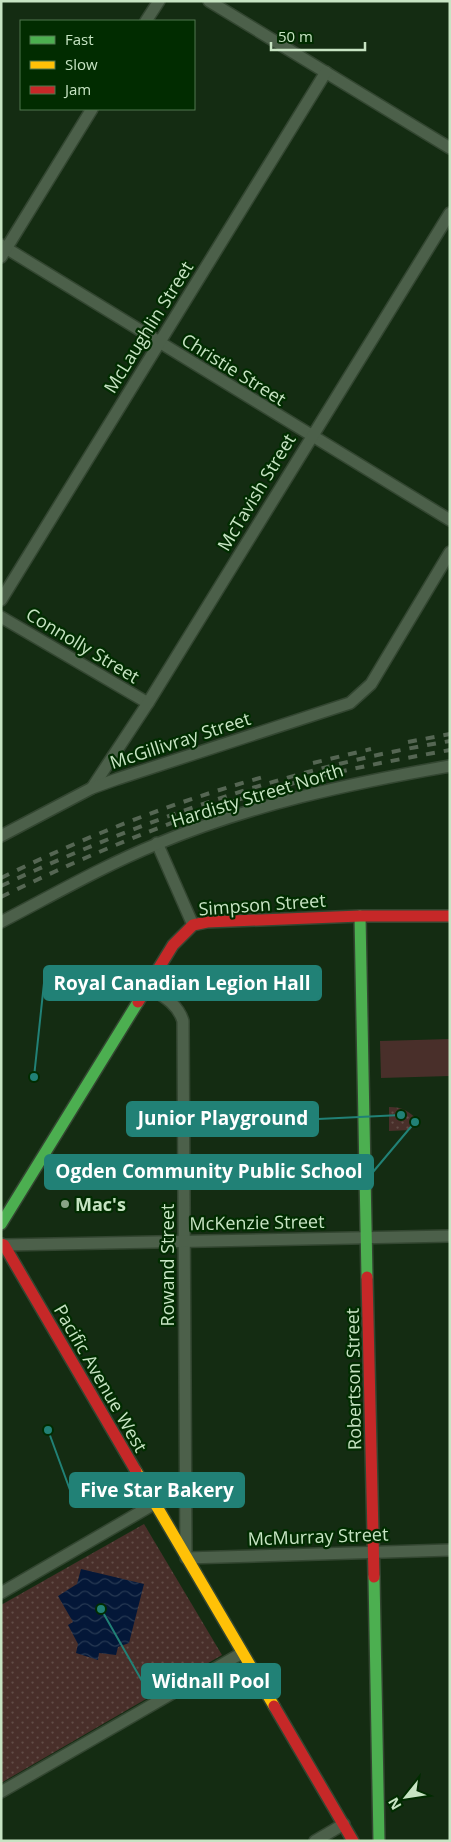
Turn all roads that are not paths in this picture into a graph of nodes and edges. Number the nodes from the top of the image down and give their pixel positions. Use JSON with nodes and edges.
{"nodes":[{"id":1,"x":158,"y":1,"type":"edge"},
{"id":2,"x":209,"y":1,"type":"edge"},
{"id":3,"x":147,"y":20,"type":"edge"},
{"id":4,"x":326,"y":72,"type":"junction"},
{"id":5,"x":91,"y":110,"type":"edge"},
{"id":6,"x":450,"y":148,"type":"edge"},
{"id":7,"x":450,"y":213,"type":"edge"},
{"id":8,"x":3,"y":250,"type":"edge"},
{"id":9,"x":158,"y":343,"type":"junction"},
{"id":10,"x":311,"y":437,"type":"junction"},
{"id":11,"x":450,"y":520,"type":"edge"},
{"id":12,"x":450,"y":552,"type":"edge"},
{"id":13,"x":1,"y":600,"type":"edge"},
{"id":14,"x":1,"y":617,"type":"edge"},
{"id":15,"x":148,"y":703,"type":"junction"},
{"id":16,"x":450,"y":766,"type":"edge"},
{"id":17,"x":92,"y":788,"type":"junction"},
{"id":18,"x":1,"y":836,"type":"edge"},
{"id":19,"x":157,"y":843,"type":"junction"},
{"id":20,"x":360,"y":916,"type":"junction"},
{"id":21,"x":450,"y":916,"type":"edge"},
{"id":22,"x":1,"y":922,"type":"edge"},
{"id":23,"x":193,"y":925,"type":"junction"},
{"id":24,"x":149,"y":987,"type":"junction"},
{"id":25,"x":1,"y":1224,"type":"edge"},
{"id":26,"x":450,"y":1236,"type":"edge"},
{"id":27,"x":368,"y":1238,"type":"junction"},
{"id":28,"x":185,"y":1241,"type":"junction"},
{"id":29,"x":3,"y":1244,"type":"edge"},
{"id":30,"x":154,"y":1504,"type":"junction"},
{"id":31,"x":450,"y":1550,"type":"edge"},
{"id":32,"x":373,"y":1552,"type":"junction"},
{"id":33,"x":186,"y":1558,"type":"junction"},
{"id":34,"x":1,"y":1593,"type":"edge"},
{"id":35,"x":242,"y":1653,"type":"junction"},
{"id":36,"x":1,"y":1792,"type":"edge"},
{"id":37,"x":344,"y":1824,"type":"junction"},
{"id":38,"x":316,"y":1841,"type":"edge"},
{"id":39,"x":353,"y":1841,"type":"edge"},
{"id":40,"x":378,"y":1841,"type":"edge"}],
"edges":[{"from":1,"to":3,"type":"street"},
{"from":2,"to":4,"type":"street"},
{"from":4,"to":6,"type":"street"},
{"from":4,"to":9,"type":"street","name":"McLaughlin Street"},
{"from":5,"to":8,"type":"street"},
{"from":7,"to":10,"type":"street","name":"McTavish Street"},
{"from":8,"to":9,"type":"street","name":"Christie Street"},
{"from":9,"to":10,"type":"street","name":"Christie Street"},
{"from":9,"to":13,"type":"street","name":"McLaughlin Street"},
{"from":10,"to":11,"type":"street","name":"Christie Street"},
{"from":10,"to":15,"type":"street","name":"McTavish Street"},
{"from":12,"to":17,"type":"street","name":"McGillivray Street"},
{"from":14,"to":15,"type":"street","name":"Connolly Street"},
{"from":15,"to":17,"type":"street","name":"McTavish Street"},
{"from":16,"to":19,"type":"street","name":"Hardisty Street North"},
{"from":17,"to":18,"type":"street","name":"McGillivray Street"},
{"from":19,"to":22,"type":"street","name":"Hardisty Street North"},
{"from":19,"to":23,"type":"street"},
{"from":20,"to":21,"type":"street","name":"Simpson Street"},
{"from":20,"to":23,"type":"street","name":"Simpson Street"},
{"from":20,"to":27,"type":"street","name":"Robertson Street"},
{"from":23,"to":24,"type":"street","name":"Simpson Street"},
{"from":24,"to":25,"type":"street","name":"Simpson Street"},
{"from":24,"to":28,"type":"street","name":"Rowand Street"},
{"from":26,"to":27,"type":"street","name":"McKenzie Street"},
{"from":27,"to":28,"type":"street","name":"McKenzie Street"},
{"from":27,"to":32,"type":"street","name":"Robertson Street"},
{"from":28,"to":29,"type":"street","name":"McKenzie Street"},
{"from":28,"to":33,"type":"street","name":"Rowand Street"},
{"from":29,"to":30,"type":"street","name":"Pacific Avenue West"},
{"from":30,"to":33,"type":"street","name":"Pacific Avenue West"},
{"from":30,"to":34,"type":"street"},
{"from":31,"to":32,"type":"street","name":"McMurray Street"},
{"from":32,"to":33,"type":"street","name":"McMurray Street"},
{"from":32,"to":40,"type":"street","name":"Robertson Street"},
{"from":33,"to":35,"type":"street","name":"Pacific Avenue West"},
{"from":35,"to":36,"type":"street"},
{"from":35,"to":37,"type":"street","name":"Pacific Avenue West"},
{"from":37,"to":38,"type":"street"},
{"from":37,"to":39,"type":"street","name":"Pacific Avenue West"}]}
